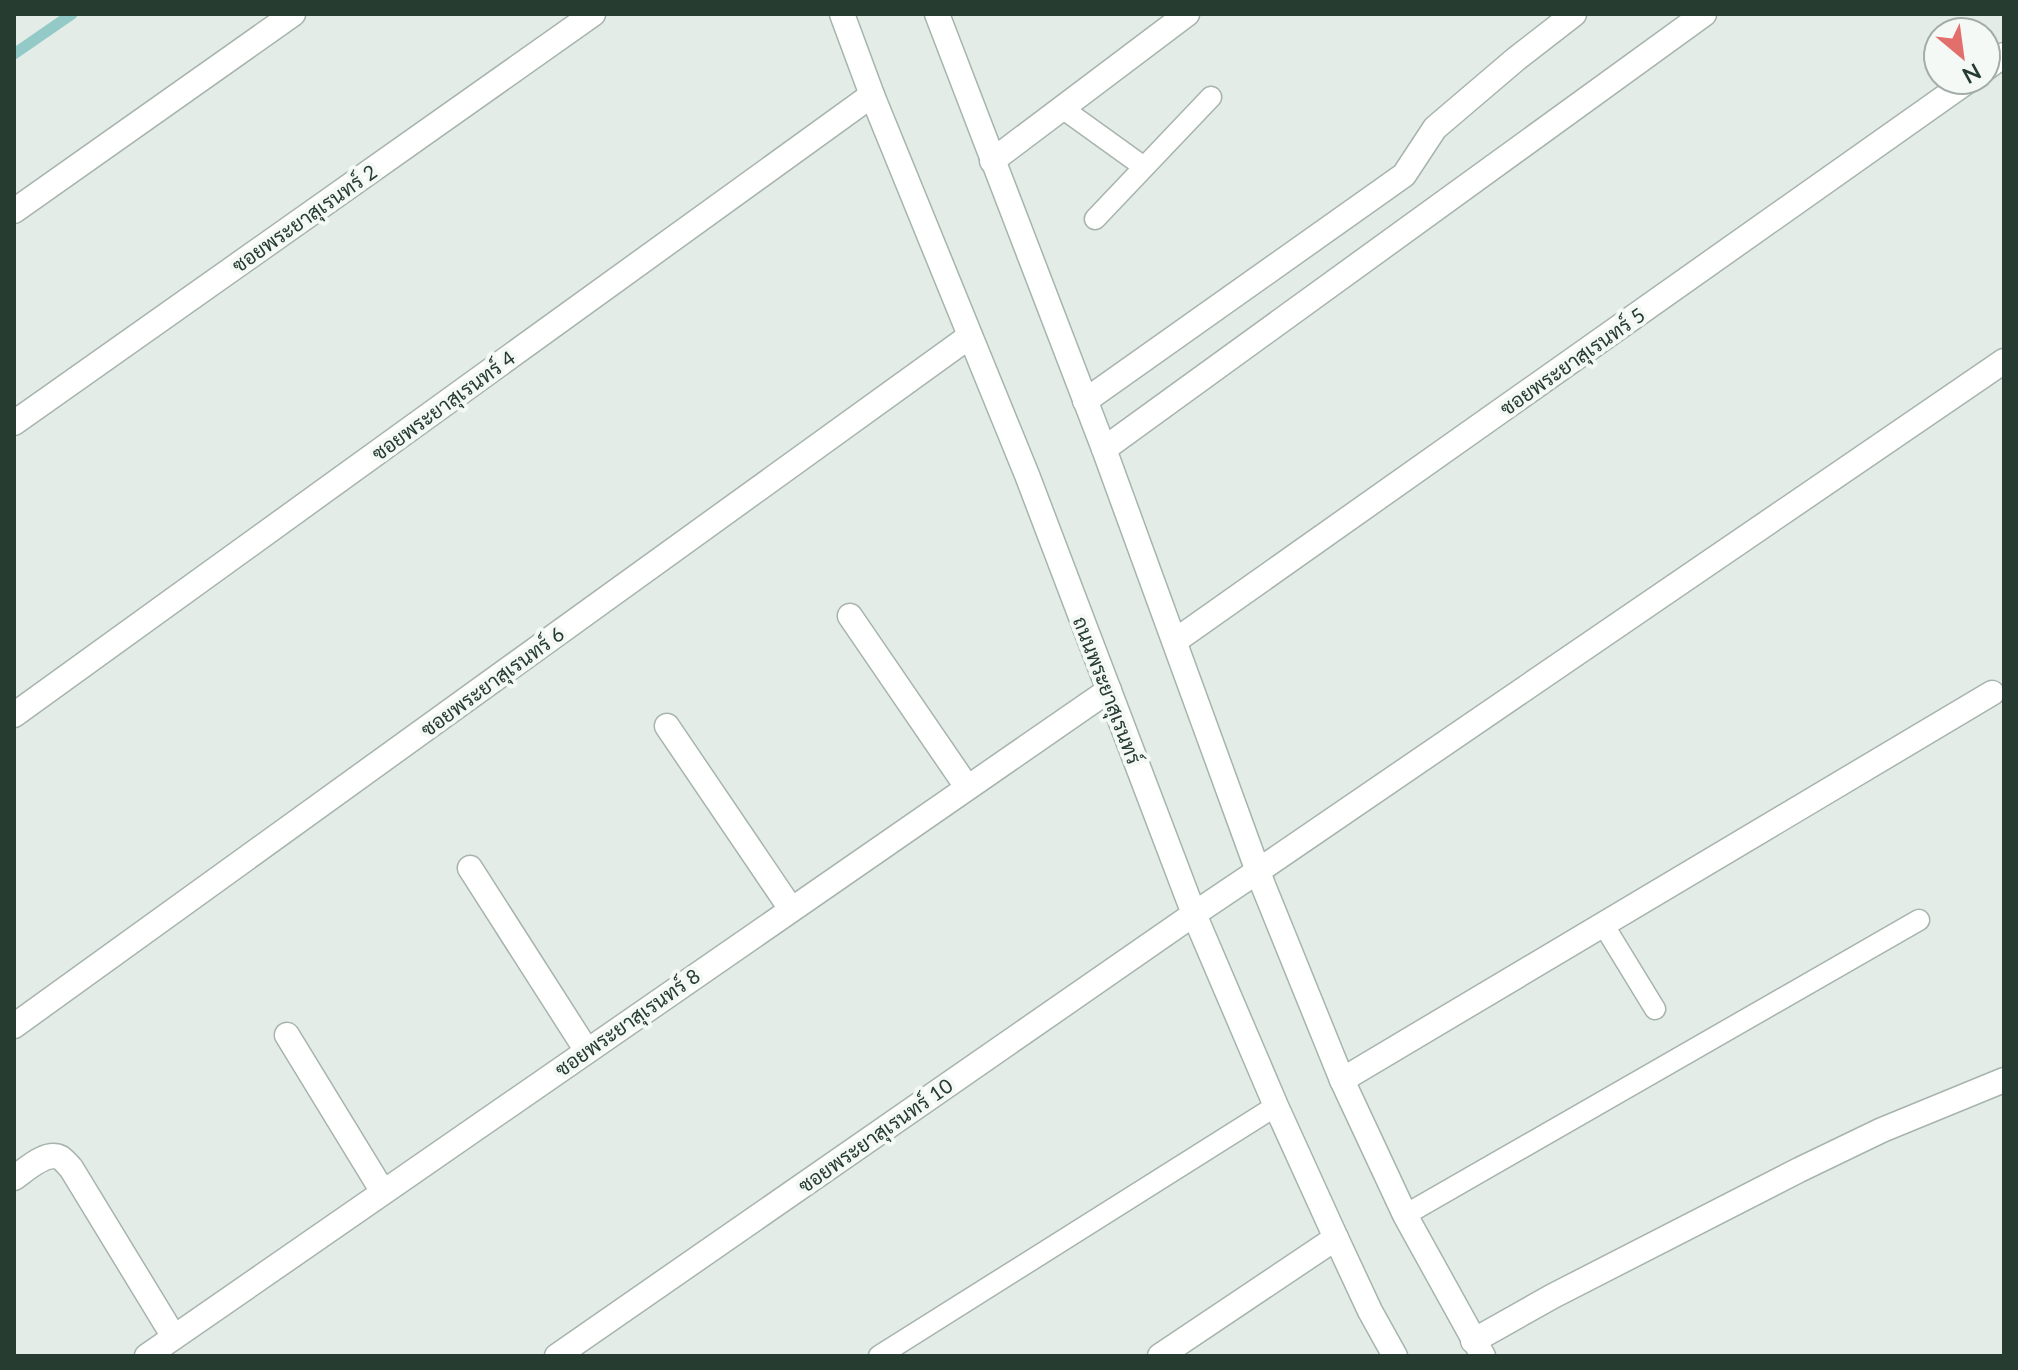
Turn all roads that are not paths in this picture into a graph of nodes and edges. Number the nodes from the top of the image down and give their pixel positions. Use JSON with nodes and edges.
{"nodes":[{"id":1,"x":293,"y":14,"type":"edge"},
{"id":2,"x":593,"y":14,"type":"edge"},
{"id":3,"x":842,"y":14,"type":"edge"},
{"id":4,"x":937,"y":14,"type":"edge"},
{"id":5,"x":1187,"y":14,"type":"edge"},
{"id":6,"x":1574,"y":14,"type":"edge"},
{"id":7,"x":1704,"y":14,"type":"edge"},
{"id":8,"x":872,"y":95,"type":"junction"},
{"id":9,"x":1946,"y":96,"type":"edge"},
{"id":10,"x":1211,"y":97,"type":"dead end"},
{"id":11,"x":1062,"y":108,"type":"junction"},
{"id":12,"x":992,"y":161,"type":"junction"},
{"id":13,"x":1144,"y":167,"type":"junction"},
{"id":14,"x":14,"y":211,"type":"edge"},
{"id":15,"x":1095,"y":219,"type":"dead end"},
{"id":16,"x":970,"y":336,"type":"junction"},
{"id":17,"x":2004,"y":361,"type":"edge"},
{"id":18,"x":1085,"y":401,"type":"junction"},
{"id":19,"x":14,"y":423,"type":"edge"},
{"id":20,"x":1104,"y":449,"type":"junction"},
{"id":21,"x":850,"y":616,"type":"dead end"},
{"id":22,"x":1175,"y":641,"type":"junction"},
{"id":23,"x":1109,"y":690,"type":"junction"},
{"id":24,"x":1992,"y":693,"type":"dead end"},
{"id":25,"x":14,"y":715,"type":"edge"},
{"id":26,"x":667,"y":726,"type":"dead end"},
{"id":27,"x":967,"y":787,"type":"junction"},
{"id":28,"x":470,"y":868,"type":"dead end"},
{"id":29,"x":1258,"y":871,"type":"junction"},
{"id":30,"x":791,"y":909,"type":"junction"},
{"id":31,"x":1194,"y":914,"type":"junction"},
{"id":32,"x":1919,"y":920,"type":"dead end"},
{"id":33,"x":1603,"y":924,"type":"junction"},
{"id":34,"x":1655,"y":1009,"type":"dead end"},
{"id":35,"x":14,"y":1026,"type":"edge"},
{"id":36,"x":287,"y":1035,"type":"dead end"},
{"id":37,"x":587,"y":1051,"type":"junction"},
{"id":38,"x":1342,"y":1080,"type":"junction"},
{"id":39,"x":2004,"y":1080,"type":"edge"},
{"id":40,"x":1276,"y":1106,"type":"junction"},
{"id":41,"x":14,"y":1178,"type":"edge"},
{"id":42,"x":383,"y":1192,"type":"junction"},
{"id":43,"x":1405,"y":1215,"type":"junction"},
{"id":44,"x":1336,"y":1238,"type":"junction"},
{"id":45,"x":174,"y":1337,"type":"junction"},
{"id":46,"x":1478,"y":1349,"type":"edge"},
{"id":47,"x":147,"y":1356,"type":"edge"},
{"id":48,"x":557,"y":1356,"type":"edge"},
{"id":49,"x":879,"y":1356,"type":"edge"},
{"id":50,"x":1160,"y":1356,"type":"edge"},
{"id":51,"x":1395,"y":1356,"type":"edge"}],
"edges":[{"from":1,"to":14,"type":"street"},
{"from":2,"to":19,"type":"street","name":"ซอยพระยาสุเรนทร์ 2"},
{"from":3,"to":8,"type":"street","name":"ถนนพระยาสุเรนทร์"},
{"from":4,"to":12,"type":"street"},
{"from":5,"to":11,"type":"street"},
{"from":6,"to":18,"type":"street"},
{"from":7,"to":20,"type":"street"},
{"from":8,"to":16,"type":"street","name":"ถนนพระยาสุเรนทร์"},
{"from":8,"to":25,"type":"street","name":"ซอยพระยาสุเรนทร์ 4"},
{"from":9,"to":22,"type":"street","name":"ซอยพระยาสุเรนทร์ 5"},
{"from":10,"to":13,"type":"lane"},
{"from":11,"to":12,"type":"street"},
{"from":11,"to":13,"type":"lane"},
{"from":12,"to":18,"type":"street"},
{"from":13,"to":15,"type":"lane"},
{"from":16,"to":23,"type":"street","name":"ถนนพระยาสุเรนทร์"},
{"from":16,"to":35,"type":"street","name":"ซอยพระยาสุเรนทร์ 6"},
{"from":17,"to":29,"type":"street","name":"ซอยพระยาสุเรนทร์ 10"},
{"from":18,"to":20,"type":"street"},
{"from":20,"to":22,"type":"street"},
{"from":21,"to":27,"type":"street"},
{"from":22,"to":29,"type":"street"},
{"from":23,"to":27,"type":"street","name":"ซอยพระยาสุเรนทร์ 8"},
{"from":23,"to":31,"type":"street","name":"ถนนพระยาสุเรนทร์"},
{"from":24,"to":33,"type":"street"},
{"from":26,"to":30,"type":"street"},
{"from":27,"to":30,"type":"street","name":"ซอยพระยาสุเรนทร์ 8"},
{"from":28,"to":37,"type":"street"},
{"from":29,"to":31,"type":"street","name":"ซอยพระยาสุเรนทร์ 10"},
{"from":29,"to":38,"type":"street"},
{"from":30,"to":37,"type":"street","name":"ซอยพระยาสุเรนทร์ 8"},
{"from":31,"to":40,"type":"street","name":"ถนนพระยาสุเรนทร์"},
{"from":31,"to":48,"type":"street","name":"ซอยพระยาสุเรนทร์ 10"},
{"from":32,"to":43,"type":"lane"},
{"from":33,"to":34,"type":"lane"},
{"from":33,"to":38,"type":"street"},
{"from":36,"to":42,"type":"street"},
{"from":37,"to":42,"type":"street","name":"ซอยพระยาสุเรนทร์ 8"},
{"from":38,"to":43,"type":"street"},
{"from":39,"to":46,"type":"street"},
{"from":40,"to":44,"type":"street","name":"ถนนพระยาสุเรนทร์"},
{"from":40,"to":49,"type":"lane"},
{"from":41,"to":45,"type":"street"},
{"from":42,"to":45,"type":"street","name":"ซอยพระยาสุเรนทร์ 8"},
{"from":43,"to":46,"type":"street"},
{"from":44,"to":50,"type":"street"},
{"from":44,"to":51,"type":"street","name":"ถนนพระยาสุเรนทร์"},
{"from":45,"to":47,"type":"street","name":"ซอยพระยาสุเรนทร์ 8"}]}
